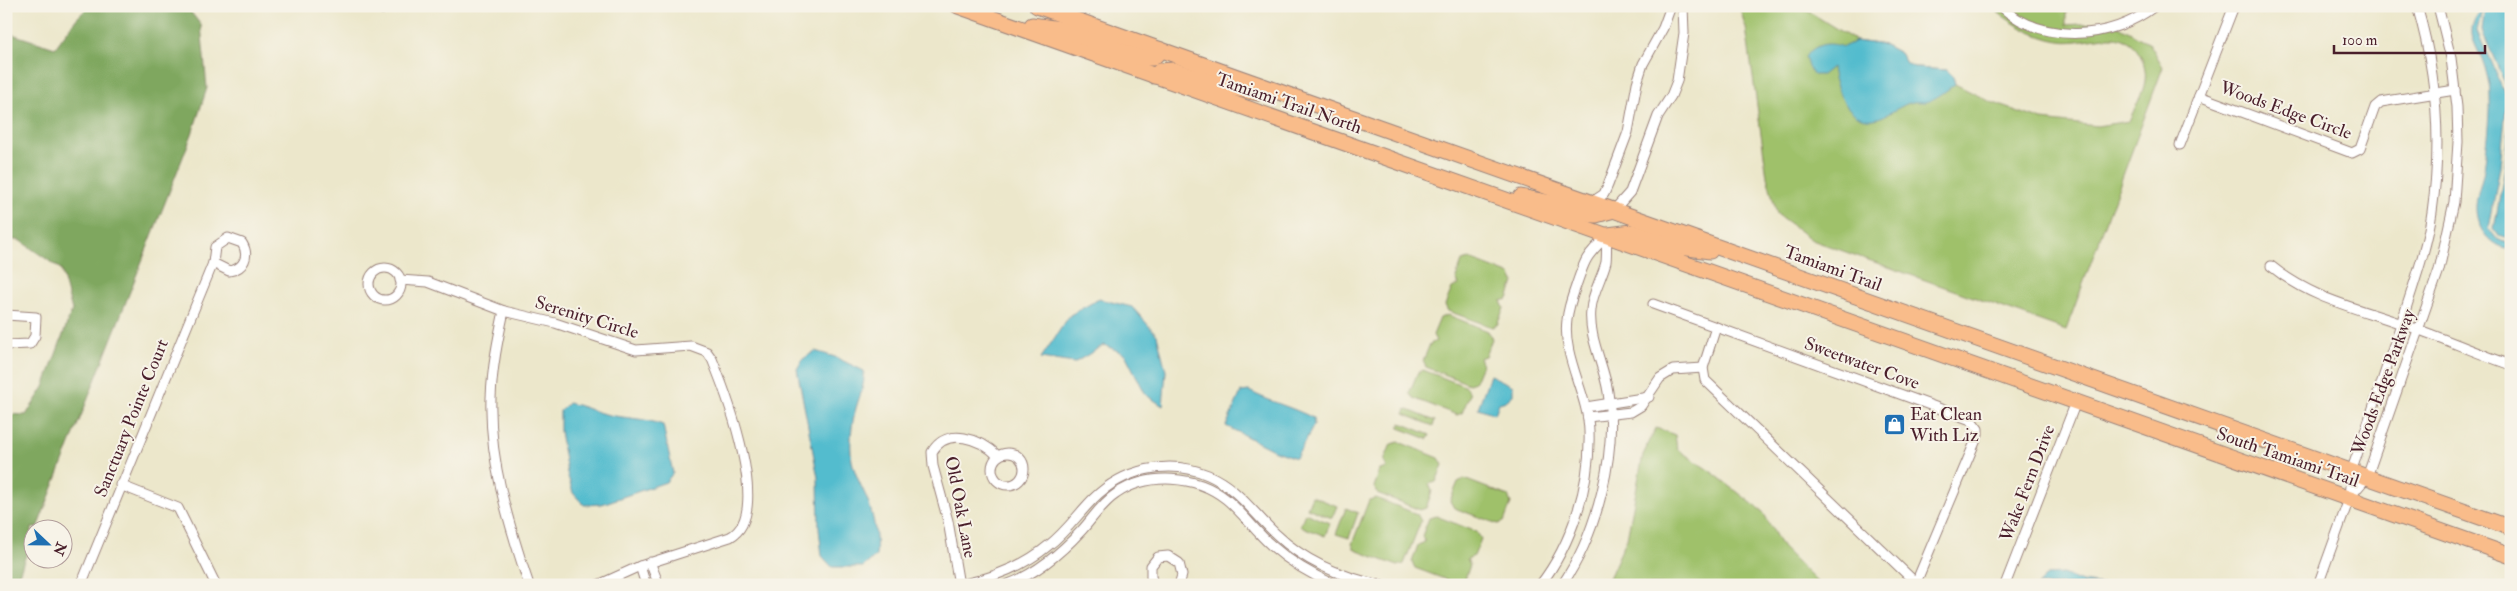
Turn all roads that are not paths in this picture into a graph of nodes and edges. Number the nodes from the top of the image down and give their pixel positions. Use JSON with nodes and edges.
{"nodes":[{"id":1,"x":958,"y":6,"type":"edge"},
{"id":2,"x":1037,"y":6,"type":"edge"},
{"id":3,"x":1671,"y":6,"type":"edge"},
{"id":4,"x":1683,"y":6,"type":"edge"},
{"id":5,"x":2000,"y":6,"type":"edge"},
{"id":6,"x":2155,"y":6,"type":"edge"},
{"id":7,"x":2234,"y":6,"type":"edge"},
{"id":8,"x":2417,"y":6,"type":"edge"},
{"id":9,"x":2438,"y":6,"type":"edge"},
{"id":10,"x":1001,"y":21,"type":"junction"},
{"id":11,"x":1161,"y":50,"type":"junction"},
{"id":12,"x":1154,"y":76,"type":"junction"},
{"id":13,"x":2455,"y":90,"type":"junction"},
{"id":14,"x":2436,"y":94,"type":"junction"},
{"id":15,"x":2199,"y":96,"type":"junction"},
{"id":16,"x":1311,"y":104,"type":"junction"},
{"id":17,"x":2180,"y":145,"type":"dead end"},
{"id":18,"x":1466,"y":186,"type":"junction"},
{"id":19,"x":1592,"y":202,"type":"junction"},
{"id":20,"x":1614,"y":210,"type":"junction"},
{"id":21,"x":1607,"y":236,"type":"junction"},
{"id":22,"x":1743,"y":256,"type":"junction"},
{"id":23,"x":213,"y":263,"type":"dead end"},
{"id":24,"x":2271,"y":266,"type":"dead end"},
{"id":25,"x":400,"y":280,"type":"dead end"},
{"id":26,"x":1653,"y":304,"type":"dead end"},
{"id":27,"x":504,"y":311,"type":"junction"},
{"id":28,"x":6,"y":315,"type":"edge"},
{"id":29,"x":2401,"y":323,"type":"junction"},
{"id":30,"x":1716,"y":327,"type":"junction"},
{"id":31,"x":2418,"y":330,"type":"junction"},
{"id":32,"x":6,"y":345,"type":"edge"},
{"id":33,"x":2511,"y":365,"type":"edge"},
{"id":34,"x":1703,"y":368,"type":"junction"},
{"id":35,"x":2062,"y":370,"type":"joint"},
{"id":36,"x":1649,"y":398,"type":"junction"},
{"id":37,"x":1610,"y":402,"type":"junction"},
{"id":38,"x":2076,"y":402,"type":"junction"},
{"id":39,"x":1586,"y":407,"type":"junction"},
{"id":40,"x":1611,"y":416,"type":"junction"},
{"id":41,"x":1588,"y":417,"type":"junction"},
{"id":42,"x":998,"y":456,"type":"dead end"},
{"id":43,"x":2351,"y":472,"type":"junction"},
{"id":44,"x":2366,"y":478,"type":"junction"},
{"id":45,"x":120,"y":485,"type":"junction"},
{"id":46,"x":2349,"y":499,"type":"junction"},
{"id":47,"x":2511,"y":528,"type":"edge"},
{"id":48,"x":2511,"y":556,"type":"edge"},
{"id":49,"x":650,"y":562,"type":"junction"},
{"id":50,"x":640,"y":566,"type":"junction"},
{"id":51,"x":1325,"y":568,"type":"junction"},
{"id":52,"x":1340,"y":574,"type":"junction"},
{"id":53,"x":2007,"y":580,"type":"edge"},
{"id":54,"x":1319,"y":582,"type":"edge"},
{"id":55,"x":1916,"y":584,"type":"edge"},
{"id":56,"x":81,"y":585,"type":"edge"},
{"id":57,"x":216,"y":585,"type":"edge"},
{"id":58,"x":529,"y":585,"type":"edge"},
{"id":59,"x":598,"y":585,"type":"edge"},
{"id":60,"x":646,"y":585,"type":"edge"},
{"id":61,"x":659,"y":585,"type":"edge"},
{"id":62,"x":960,"y":585,"type":"edge"},
{"id":63,"x":1006,"y":585,"type":"edge"},
{"id":64,"x":1154,"y":585,"type":"edge"},
{"id":65,"x":1179,"y":585,"type":"edge"},
{"id":66,"x":1335,"y":585,"type":"edge"},
{"id":67,"x":1380,"y":585,"type":"edge"},
{"id":68,"x":1540,"y":585,"type":"edge"},
{"id":69,"x":1562,"y":585,"type":"edge"},
{"id":70,"x":2318,"y":585,"type":"edge"}],
"edges":[{"from":1,"to":10,"type":"main road","name":"Tamiami Trail North"},
{"from":2,"to":11,"type":"main road","name":"Tamiami Trail North"},
{"from":3,"to":19,"type":"street"},
{"from":4,"to":20,"type":"street"},
{"from":5,"to":6,"type":"street"},
{"from":7,"to":15,"type":"street","name":"Woods Edge Circle"},
{"from":8,"to":14,"type":"street","name":"Woods Edge Parkway"},
{"from":9,"to":13,"type":"street","name":"Woods Edge Parkway"},
{"from":10,"to":11,"type":"main road"},
{"from":10,"to":12,"type":"main road","name":"Tamiami Trail North"},
{"from":11,"to":16,"type":"main road","name":"Tamiami Trail North"},
{"from":12,"to":16,"type":"main road"},
{"from":12,"to":18,"type":"main road","name":"Tamiami Trail North"},
{"from":13,"to":14,"type":"street","name":"Woods Edge Circle"},
{"from":13,"to":31,"type":"street","name":"Woods Edge Parkway"},
{"from":14,"to":15,"type":"street","name":"Woods Edge Circle"},
{"from":14,"to":29,"type":"street","name":"Woods Edge Parkway"},
{"from":15,"to":17,"type":"street"},
{"from":16,"to":19,"type":"main road","name":"Tamiami Trail North"},
{"from":18,"to":20,"type":"main road"},
{"from":18,"to":21,"type":"main road","name":"Tamiami Trail North"},
{"from":19,"to":20,"type":"main road","name":"Tamiami Trail"},
{"from":20,"to":22,"type":"main road","name":"Tamiami Trail"},
{"from":21,"to":22,"type":"main road"},
{"from":21,"to":37,"type":"street"},
{"from":21,"to":38,"type":"main road","name":"South Tamiami Trail"},
{"from":21,"to":39,"type":"street"},
{"from":22,"to":35,"type":"main road","name":"Tamiami Trail"},
{"from":23,"to":45,"type":"street","name":"Sanctuary Pointe Court"},
{"from":24,"to":29,"type":"street"},
{"from":25,"to":27,"type":"street","name":"Serenity Circle"},
{"from":26,"to":30,"type":"street","name":"Sweetwater Cove"},
{"from":27,"to":49,"type":"street","name":"Serenity Circle"},
{"from":27,"to":58,"type":"street"},
{"from":28,"to":32,"type":"street"},
{"from":29,"to":31,"type":"street"},
{"from":29,"to":43,"type":"street","name":"Woods Edge Parkway"},
{"from":30,"to":34,"type":"street"},
{"from":30,"to":55,"type":"street","name":"Sweetwater Cove"},
{"from":31,"to":33,"type":"street"},
{"from":31,"to":44,"type":"street","name":"Woods Edge Parkway"},
{"from":34,"to":36,"type":"street"},
{"from":34,"to":55,"type":"street","name":"Sweetwater Cove"},
{"from":35,"to":43,"type":"main road","name":"South Tamiami Trail"},
{"from":36,"to":37,"type":"street"},
{"from":36,"to":40,"type":"street"},
{"from":37,"to":39,"type":"street"},
{"from":37,"to":40,"type":"street"},
{"from":38,"to":46,"type":"main road","name":"South Tamiami Trail"},
{"from":38,"to":53,"type":"street","name":"Wake Fern Drive"},
{"from":39,"to":41,"type":"street"},
{"from":40,"to":41,"type":"street"},
{"from":40,"to":69,"type":"street"},
{"from":41,"to":68,"type":"street"},
{"from":42,"to":62,"type":"street","name":"Old Oak Lane"},
{"from":43,"to":44,"type":"main road","name":"South Tamiami Trail"},
{"from":43,"to":46,"type":"street","name":"Woods Edge Parkway"},
{"from":44,"to":46,"type":"street","name":"Woods Edge Parkway"},
{"from":44,"to":47,"type":"main road","name":"South Tamiami Trail"},
{"from":45,"to":56,"type":"street","name":"Sanctuary Pointe Court"},
{"from":45,"to":57,"type":"street"},
{"from":46,"to":48,"type":"main road","name":"South Tamiami Trail"},
{"from":46,"to":70,"type":"street"},
{"from":49,"to":50,"type":"street","name":"Serenity Circle"},
{"from":49,"to":61,"type":"street"},
{"from":50,"to":59,"type":"street","name":"Serenity Circle"},
{"from":50,"to":60,"type":"street"},
{"from":51,"to":52,"type":"street"},
{"from":51,"to":54,"type":"street"},
{"from":51,"to":62,"type":"street"},
{"from":52,"to":66,"type":"street"},
{"from":52,"to":67,"type":"street"},
{"from":54,"to":63,"type":"street"},
{"from":54,"to":66,"type":"street"},
{"from":64,"to":65,"type":"street"}]}
